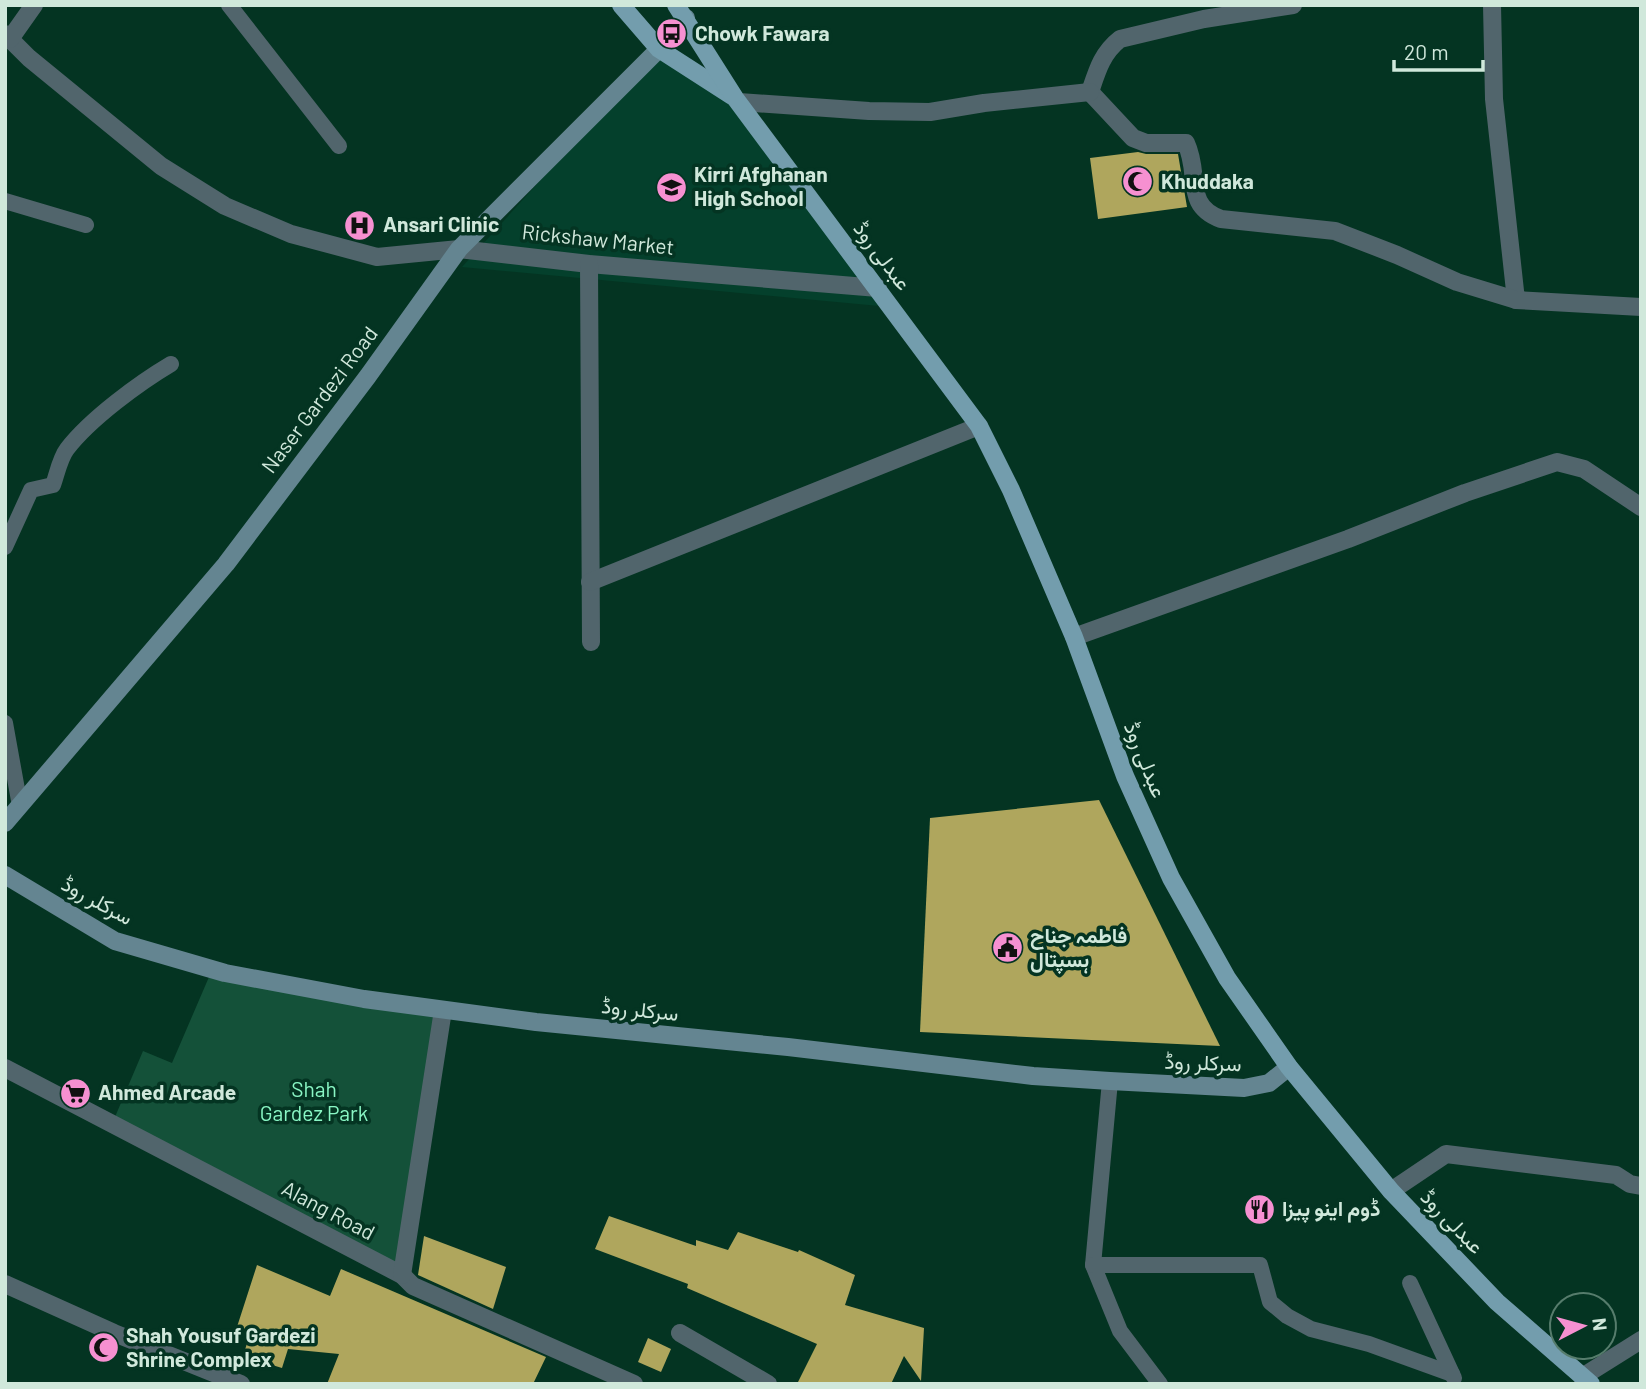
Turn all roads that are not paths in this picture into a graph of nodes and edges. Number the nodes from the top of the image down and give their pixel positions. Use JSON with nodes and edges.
{"nodes":[{"id":1,"x":34,"y":5,"type":"edge"},
{"id":2,"x":229,"y":5,"type":"edge"},
{"id":3,"x":621,"y":5,"type":"edge"},
{"id":4,"x":1293,"y":5,"type":"edge"},
{"id":5,"x":1492,"y":5,"type":"edge"},
{"id":6,"x":681,"y":12,"type":"edge"},
{"id":7,"x":8,"y":37,"type":"edge"},
{"id":8,"x":659,"y":49,"type":"junction"},
{"id":9,"x":1090,"y":92,"type":"junction"},
{"id":10,"x":737,"y":100,"type":"junction"},
{"id":11,"x":339,"y":146,"type":"dead end"},
{"id":12,"x":5,"y":201,"type":"edge"},
{"id":13,"x":86,"y":225,"type":"dead end"},
{"id":14,"x":459,"y":248,"type":"junction"},
{"id":15,"x":589,"y":264,"type":"junction"},
{"id":16,"x":878,"y":288,"type":"junction"},
{"id":17,"x":1516,"y":300,"type":"junction"},
{"id":18,"x":1641,"y":307,"type":"edge"},
{"id":19,"x":171,"y":364,"type":"dead end"},
{"id":20,"x":979,"y":426,"type":"junction"},
{"id":21,"x":1641,"y":507,"type":"edge"},
{"id":22,"x":5,"y":547,"type":"edge"},
{"id":23,"x":590,"y":582,"type":"junction"},
{"id":24,"x":1074,"y":637,"type":"junction"},
{"id":25,"x":590,"y":642,"type":"dead end"},
{"id":26,"x":5,"y":723,"type":"edge"},
{"id":27,"x":20,"y":806,"type":"junction"},
{"id":28,"x":5,"y":823,"type":"edge"},
{"id":29,"x":5,"y":875,"type":"edge"},
{"id":30,"x":443,"y":1010,"type":"junction"},
{"id":31,"x":1289,"y":1067,"type":"junction"},
{"id":32,"x":5,"y":1068,"type":"edge"},
{"id":33,"x":1110,"y":1081,"type":"junction"},
{"id":34,"x":1641,"y":1186,"type":"edge"},
{"id":35,"x":1391,"y":1191,"type":"junction"},
{"id":36,"x":1093,"y":1265,"type":"junction"},
{"id":37,"x":402,"y":1275,"type":"junction"},
{"id":38,"x":1410,"y":1283,"type":"dead end"},
{"id":39,"x":5,"y":1284,"type":"edge"},
{"id":40,"x":680,"y":1334,"type":"dead end"},
{"id":41,"x":1641,"y":1340,"type":"edge"},
{"id":42,"x":610,"y":1379,"type":"edge"},
{"id":43,"x":1454,"y":1379,"type":"edge"},
{"id":44,"x":1587,"y":1380,"type":"edge"},
{"id":45,"x":241,"y":1384,"type":"edge"},
{"id":46,"x":634,"y":1384,"type":"edge"},
{"id":47,"x":768,"y":1384,"type":"edge"},
{"id":48,"x":1160,"y":1384,"type":"edge"}],
"edges":[{"from":1,"to":7,"type":"street"},
{"from":2,"to":11,"type":"lane"},
{"from":3,"to":8,"type":"main road","name":"عبدلی روڈ"},
{"from":4,"to":9,"type":"street"},
{"from":5,"to":17,"type":"street"},
{"from":6,"to":8,"type":"main road","name":"Naser Gardezi Road"},
{"from":6,"to":10,"type":"main road","name":"عبدلی روڈ"},
{"from":7,"to":14,"type":"street","name":"Rickshaw Market"},
{"from":8,"to":10,"type":"main road","name":"عبدلی روڈ"},
{"from":8,"to":14,"type":"main road","name":"Naser Gardezi Road"},
{"from":9,"to":10,"type":"street"},
{"from":9,"to":17,"type":"street"},
{"from":10,"to":16,"type":"main road","name":"عبدلی روڈ"},
{"from":12,"to":13,"type":"lane"},
{"from":14,"to":15,"type":"street","name":"Rickshaw Market"},
{"from":14,"to":27,"type":"main road","name":"Naser Gardezi Road"},
{"from":15,"to":16,"type":"street","name":"Rickshaw Market"},
{"from":15,"to":23,"type":"street"},
{"from":16,"to":20,"type":"main road","name":"عبدلی روڈ"},
{"from":17,"to":18,"type":"street"},
{"from":19,"to":22,"type":"lane"},
{"from":20,"to":23,"type":"street"},
{"from":20,"to":24,"type":"main road","name":"عبدلی روڈ"},
{"from":21,"to":24,"type":"street"},
{"from":23,"to":25,"type":"street"},
{"from":24,"to":31,"type":"main road","name":"عبدلی روڈ"},
{"from":26,"to":27,"type":"lane"},
{"from":27,"to":28,"type":"main road","name":"Naser Gardezi Road"},
{"from":29,"to":30,"type":"main road","name":"سرکلر روڈ"},
{"from":30,"to":33,"type":"main road","name":"سرکلر روڈ"},
{"from":30,"to":37,"type":"street"},
{"from":31,"to":33,"type":"main road","name":"سرکلر روڈ"},
{"from":31,"to":35,"type":"main road","name":"عبدلی روڈ"},
{"from":32,"to":37,"type":"street","name":"Alang Road"},
{"from":33,"to":36,"type":"lane"},
{"from":34,"to":35,"type":"street"},
{"from":35,"to":44,"type":"main road","name":"عبدلی روڈ"},
{"from":36,"to":43,"type":"lane"},
{"from":36,"to":48,"type":"lane"},
{"from":37,"to":42,"type":"street","name":"Alang Road"},
{"from":38,"to":43,"type":"lane"},
{"from":39,"to":45,"type":"street"},
{"from":40,"to":47,"type":"street"},
{"from":41,"to":44,"type":"street"},
{"from":42,"to":46,"type":"street","name":"Alang Road"}]}
